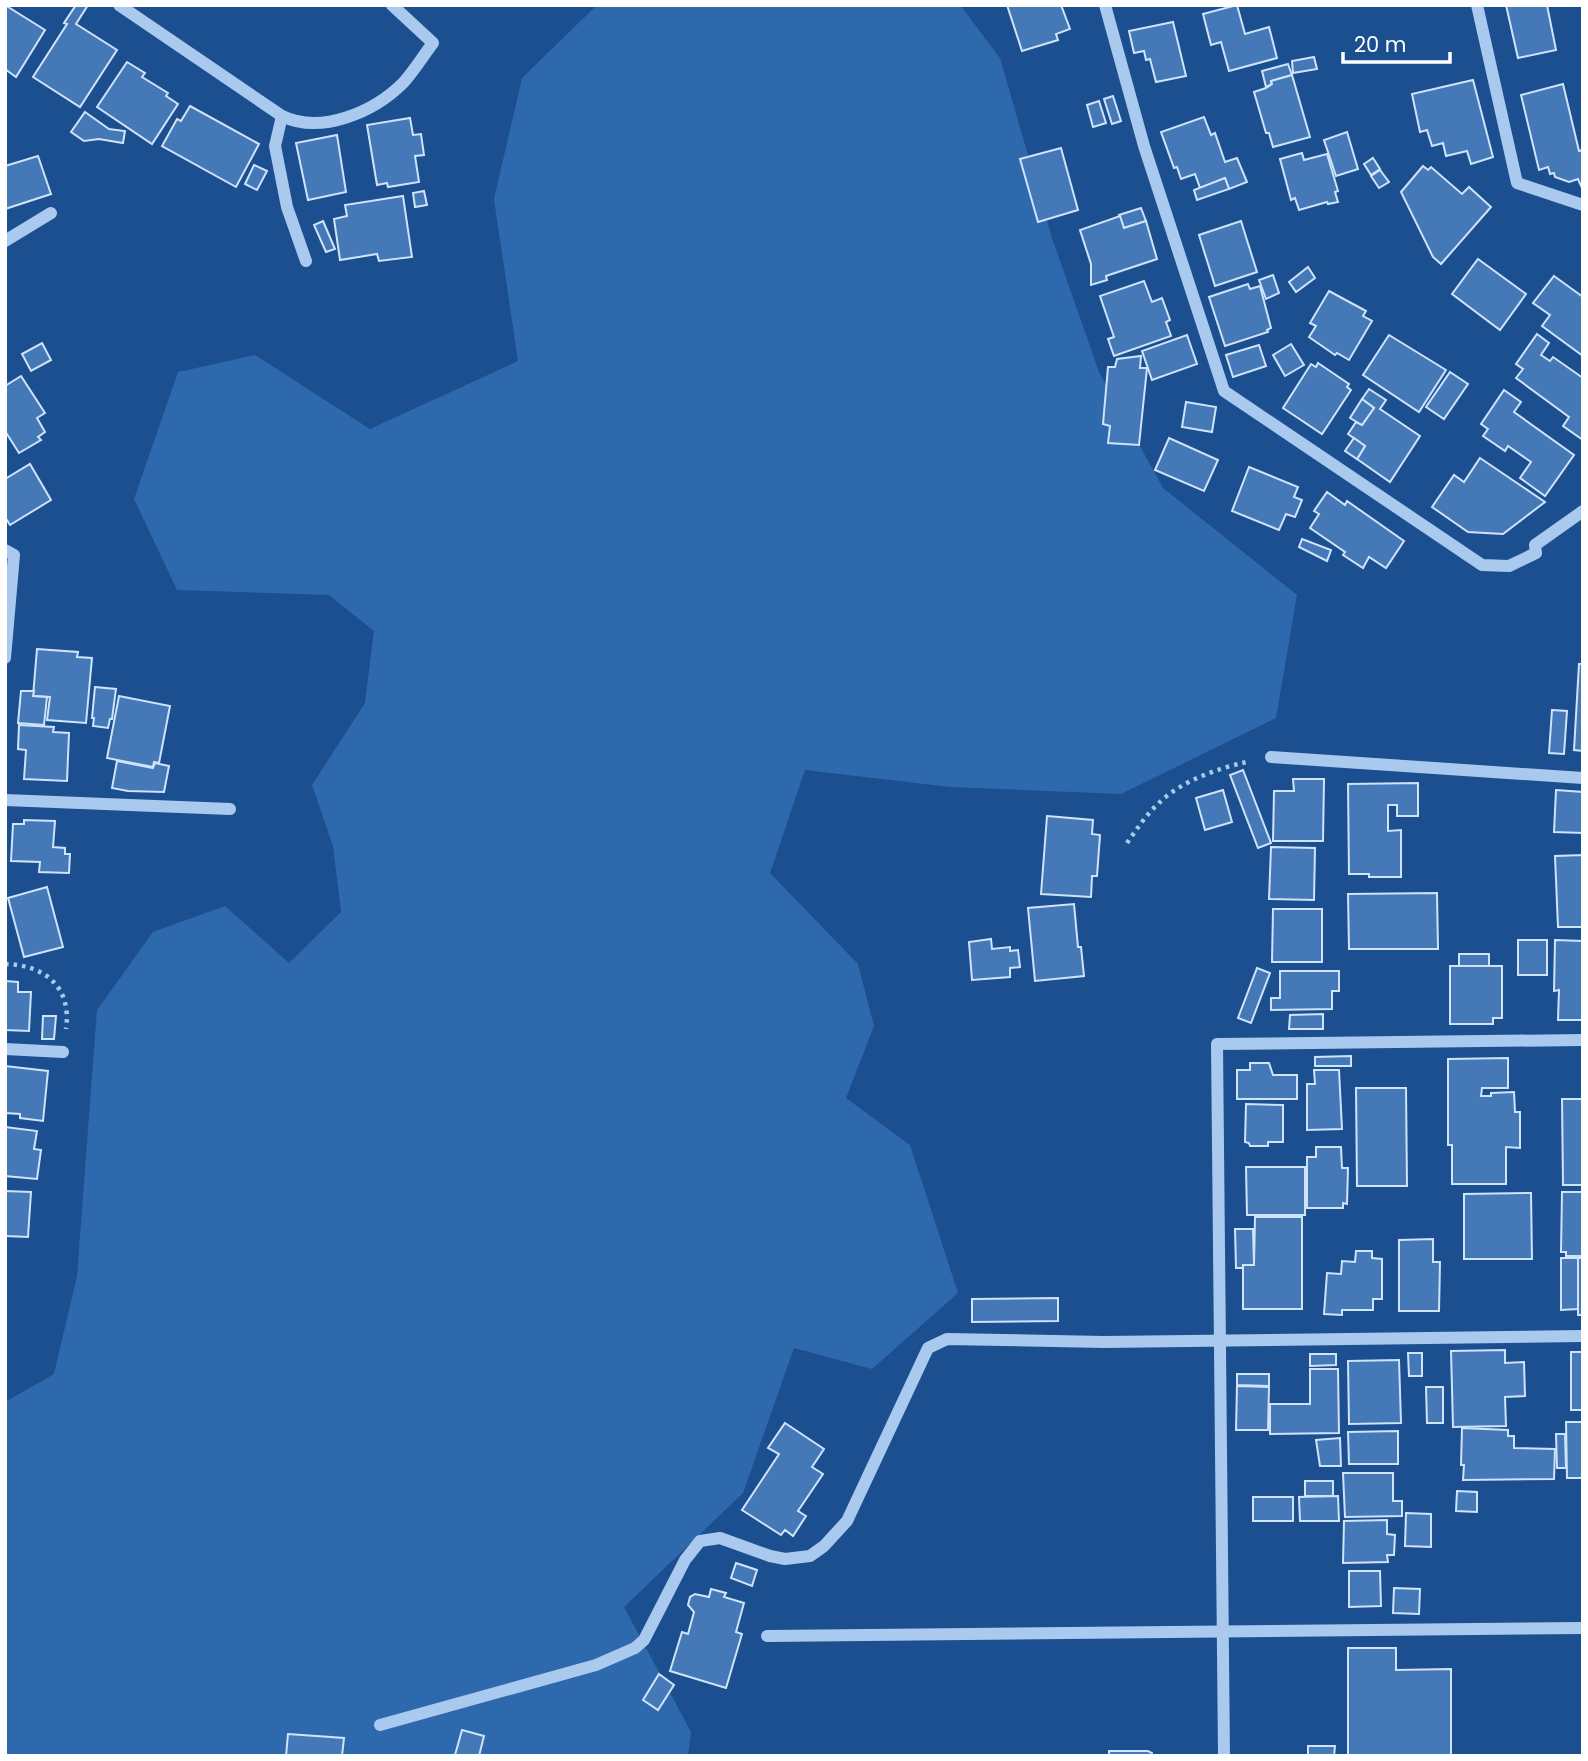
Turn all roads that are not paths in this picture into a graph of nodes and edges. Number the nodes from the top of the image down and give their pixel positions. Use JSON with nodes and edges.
{"nodes":[{"id":1,"x":119,"y":5,"type":"edge"},
{"id":2,"x":392,"y":5,"type":"edge"},
{"id":3,"x":1105,"y":5,"type":"edge"},
{"id":4,"x":1477,"y":5,"type":"edge"},
{"id":5,"x":282,"y":116,"type":"junction"},
{"id":6,"x":1583,"y":205,"type":"edge"},
{"id":7,"x":51,"y":213,"type":"dead end"},
{"id":8,"x":5,"y":241,"type":"edge"},
{"id":9,"x":306,"y":261,"type":"dead end"},
{"id":10,"x":1583,"y":511,"type":"edge"},
{"id":11,"x":5,"y":550,"type":"edge"},
{"id":12,"x":5,"y":658,"type":"edge"},
{"id":13,"x":1270,"y":757,"type":"road end"},
{"id":14,"x":1583,"y":778,"type":"edge"},
{"id":15,"x":5,"y":800,"type":"edge"},
{"id":16,"x":230,"y":810,"type":"dead end"},
{"id":17,"x":1583,"y":1040,"type":"edge"},
{"id":18,"x":5,"y":1049,"type":"edge"},
{"id":19,"x":63,"y":1052,"type":"road end"},
{"id":20,"x":1583,"y":1335,"type":"edge"},
{"id":21,"x":1220,"y":1339,"type":"junction"},
{"id":22,"x":1583,"y":1628,"type":"edge"},
{"id":23,"x":1223,"y":1631,"type":"junction"},
{"id":24,"x":767,"y":1636,"type":"dead end"},
{"id":25,"x":380,"y":1726,"type":"dead end"},
{"id":26,"x":1224,"y":1756,"type":"edge"}],
"edges":[{"from":1,"to":5,"type":"street"},
{"from":2,"to":5,"type":"street"},
{"from":3,"to":10,"type":"street"},
{"from":4,"to":6,"type":"street"},
{"from":5,"to":9,"type":"street"},
{"from":7,"to":8,"type":"street"},
{"from":11,"to":12,"type":"street"},
{"from":13,"to":14,"type":"street"},
{"from":15,"to":16,"type":"street"},
{"from":17,"to":21,"type":"street"},
{"from":18,"to":19,"type":"street"},
{"from":20,"to":21,"type":"street"},
{"from":21,"to":23,"type":"street"},
{"from":21,"to":25,"type":"street"},
{"from":22,"to":23,"type":"street"},
{"from":23,"to":24,"type":"street"},
{"from":23,"to":26,"type":"street"}]}
